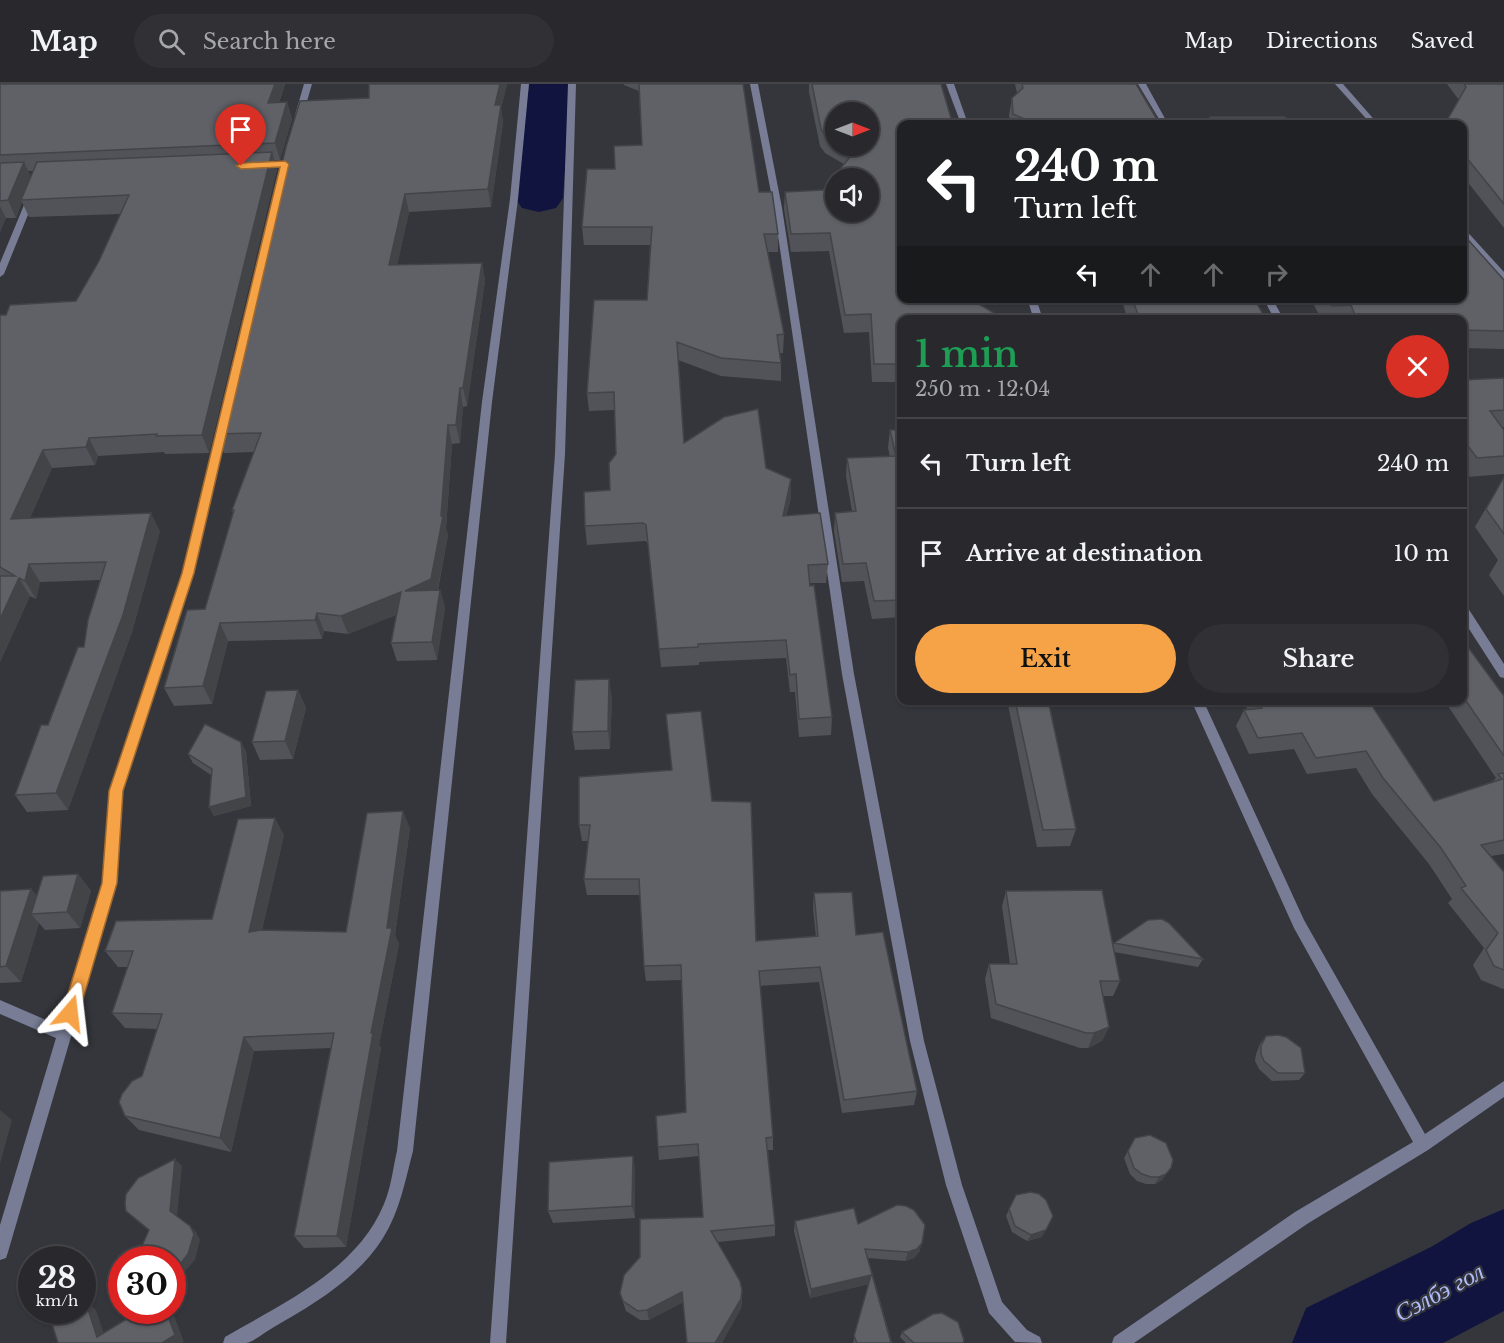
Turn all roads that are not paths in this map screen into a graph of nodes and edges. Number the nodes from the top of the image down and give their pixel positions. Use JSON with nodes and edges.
{"nodes":[{"id":1,"x":308,"y":84,"type":"edge"},
{"id":2,"x":525,"y":84,"type":"edge"},
{"id":3,"x":572,"y":84,"type":"edge"},
{"id":4,"x":754,"y":84,"type":"edge"},
{"id":5,"x":950,"y":84,"type":"edge"},
{"id":6,"x":1142,"y":84,"type":"edge"},
{"id":7,"x":1339,"y":84,"type":"edge"},
{"id":8,"x":964,"y":120,"type":"edge"},
{"id":9,"x":1163,"y":120,"type":"edge"},
{"id":10,"x":1370,"y":120,"type":"edge"},
{"id":11,"x":295,"y":130,"type":"edge"},
{"id":12,"x":285,"y":164,"type":"edge"},
{"id":13,"x":250,"y":165,"type":"edge"},
{"id":14,"x":36,"y":185,"type":"edge"},
{"id":15,"x":1467,"y":234,"type":"edge"},
{"id":16,"x":0,"y":274,"type":"edge"},
{"id":17,"x":1504,"y":278,"type":"edge"},
{"id":18,"x":226,"y":414,"type":"edge"},
{"id":19,"x":1467,"y":616,"type":"edge"},
{"id":20,"x":1504,"y":674,"type":"edge"},
{"id":21,"x":1199,"y":705,"type":"edge"},
{"id":22,"x":0,"y":1006,"type":"edge"},
{"id":23,"x":64,"y":1035,"type":"junction"},
{"id":24,"x":1504,"y":1088,"type":"edge"},
{"id":25,"x":1423,"y":1145,"type":"junction"},
{"id":26,"x":0,"y":1252,"type":"edge"},
{"id":27,"x":231,"y":1343,"type":"edge"},
{"id":28,"x":498,"y":1343,"type":"edge"},
{"id":29,"x":1034,"y":1343,"type":"edge"},
{"id":30,"x":1120,"y":1343,"type":"edge"}],
"edges":[{"from":1,"to":11,"type":"street"},
{"from":2,"to":27,"type":"street"},
{"from":3,"to":28,"type":"street"},
{"from":4,"to":29,"type":"street"},
{"from":5,"to":8,"type":"street"},
{"from":6,"to":9,"type":"street"},
{"from":7,"to":10,"type":"street"},
{"from":12,"to":13,"type":"street"},
{"from":14,"to":16,"type":"street"},
{"from":15,"to":17,"type":"street"},
{"from":18,"to":23,"type":"street"},
{"from":19,"to":20,"type":"street"},
{"from":21,"to":25,"type":"street"},
{"from":22,"to":23,"type":"street"},
{"from":23,"to":26,"type":"street"},
{"from":24,"to":25,"type":"street"},
{"from":25,"to":30,"type":"street"}]}
